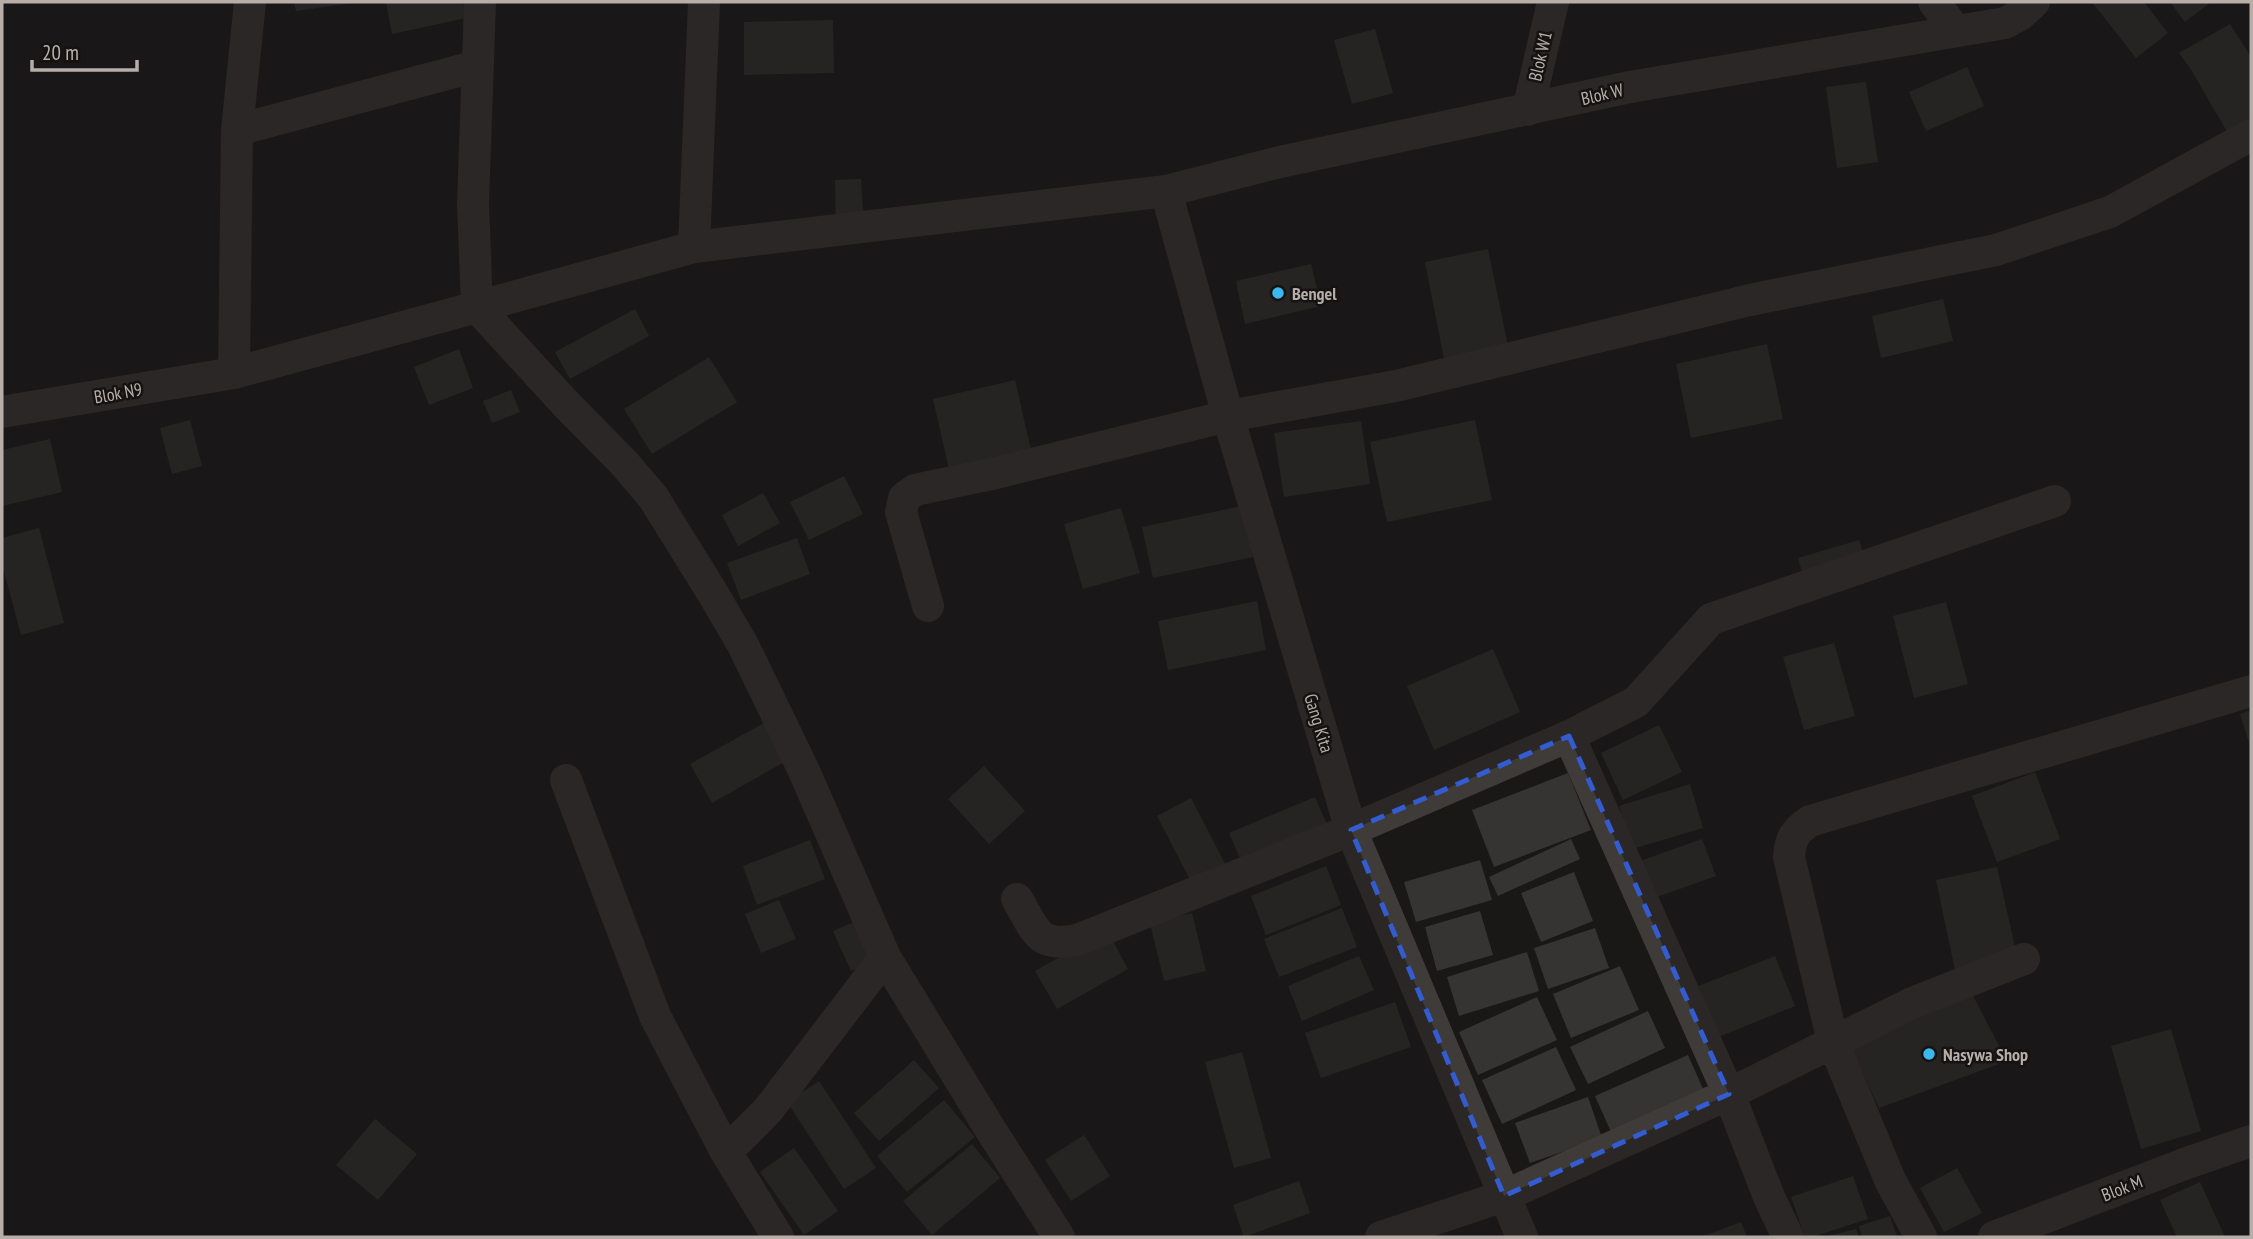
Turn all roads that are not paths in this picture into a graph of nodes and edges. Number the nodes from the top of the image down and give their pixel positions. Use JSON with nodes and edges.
{"nodes":[{"id":1,"x":250,"y":2,"type":"edge"},
{"id":2,"x":480,"y":2,"type":"edge"},
{"id":3,"x":704,"y":2,"type":"edge"},
{"id":4,"x":1553,"y":2,"type":"edge"},
{"id":5,"x":1934,"y":2,"type":"edge"},
{"id":6,"x":2034,"y":2,"type":"edge"},
{"id":7,"x":1956,"y":31,"type":"junction"},
{"id":8,"x":477,"y":66,"type":"junction"},
{"id":9,"x":1528,"y":110,"type":"junction"},
{"id":10,"x":237,"y":130,"type":"junction"},
{"id":11,"x":2251,"y":135,"type":"edge"},
{"id":12,"x":1167,"y":191,"type":"junction"},
{"id":13,"x":694,"y":247,"type":"junction"},
{"id":14,"x":477,"y":307,"type":"junction"},
{"id":15,"x":234,"y":373,"type":"junction"},
{"id":16,"x":2,"y":412,"type":"edge"},
{"id":17,"x":1228,"y":416,"type":"junction"},
{"id":18,"x":2055,"y":501,"type":"dead end"},
{"id":19,"x":928,"y":606,"type":"dead end"},
{"id":20,"x":2251,"y":691,"type":"edge"},
{"id":21,"x":1569,"y":736,"type":"junction"},
{"id":22,"x":566,"y":780,"type":"dead end"},
{"id":23,"x":1351,"y":830,"type":"junction"},
{"id":24,"x":1017,"y":899,"type":"dead end"},
{"id":25,"x":885,"y":957,"type":"junction"},
{"id":26,"x":2024,"y":959,"type":"dead end"},
{"id":27,"x":1833,"y":1042,"type":"junction"},
{"id":28,"x":1729,"y":1094,"type":"junction"},
{"id":29,"x":2251,"y":1142,"type":"edge"},
{"id":30,"x":726,"y":1152,"type":"junction"},
{"id":31,"x":1504,"y":1196,"type":"junction"},
{"id":32,"x":778,"y":1237,"type":"edge"},
{"id":33,"x":1059,"y":1237,"type":"edge"},
{"id":34,"x":1381,"y":1237,"type":"edge"},
{"id":35,"x":1522,"y":1237,"type":"edge"},
{"id":36,"x":1788,"y":1237,"type":"edge"},
{"id":37,"x":1921,"y":1237,"type":"edge"},
{"id":38,"x":1994,"y":1237,"type":"edge"}],
"edges":[{"from":1,"to":10,"type":"street"},
{"from":2,"to":8,"type":"street"},
{"from":3,"to":13,"type":"street"},
{"from":4,"to":9,"type":"street","name":"Blok W1"},
{"from":5,"to":7,"type":"street"},
{"from":6,"to":7,"type":"street","name":"Blok W"},
{"from":7,"to":9,"type":"street","name":"Blok W"},
{"from":8,"to":10,"type":"street"},
{"from":8,"to":14,"type":"street"},
{"from":9,"to":12,"type":"street","name":"Blok W"},
{"from":10,"to":15,"type":"street"},
{"from":11,"to":17,"type":"street"},
{"from":12,"to":13,"type":"street","name":"Blok W"},
{"from":12,"to":17,"type":"street","name":"Gang Kita"},
{"from":13,"to":14,"type":"street","name":"Blok N9"},
{"from":14,"to":15,"type":"street","name":"Blok N9"},
{"from":14,"to":25,"type":"street"},
{"from":15,"to":16,"type":"street","name":"Blok N9"},
{"from":17,"to":19,"type":"street"},
{"from":17,"to":23,"type":"street","name":"Gang Kita"},
{"from":18,"to":21,"type":"street"},
{"from":20,"to":27,"type":"street"},
{"from":21,"to":23,"type":"street"},
{"from":21,"to":28,"type":"street"},
{"from":22,"to":30,"type":"street"},
{"from":23,"to":24,"type":"street"},
{"from":23,"to":31,"type":"street","name":"Gang Kita"},
{"from":25,"to":30,"type":"street"},
{"from":25,"to":33,"type":"street"},
{"from":26,"to":27,"type":"street"},
{"from":27,"to":28,"type":"street"},
{"from":27,"to":37,"type":"street"},
{"from":28,"to":31,"type":"street"},
{"from":28,"to":36,"type":"street"},
{"from":29,"to":38,"type":"street","name":"Blok M"},
{"from":30,"to":32,"type":"street"},
{"from":31,"to":34,"type":"street"},
{"from":31,"to":35,"type":"street","name":"Gang Kita"}]}
